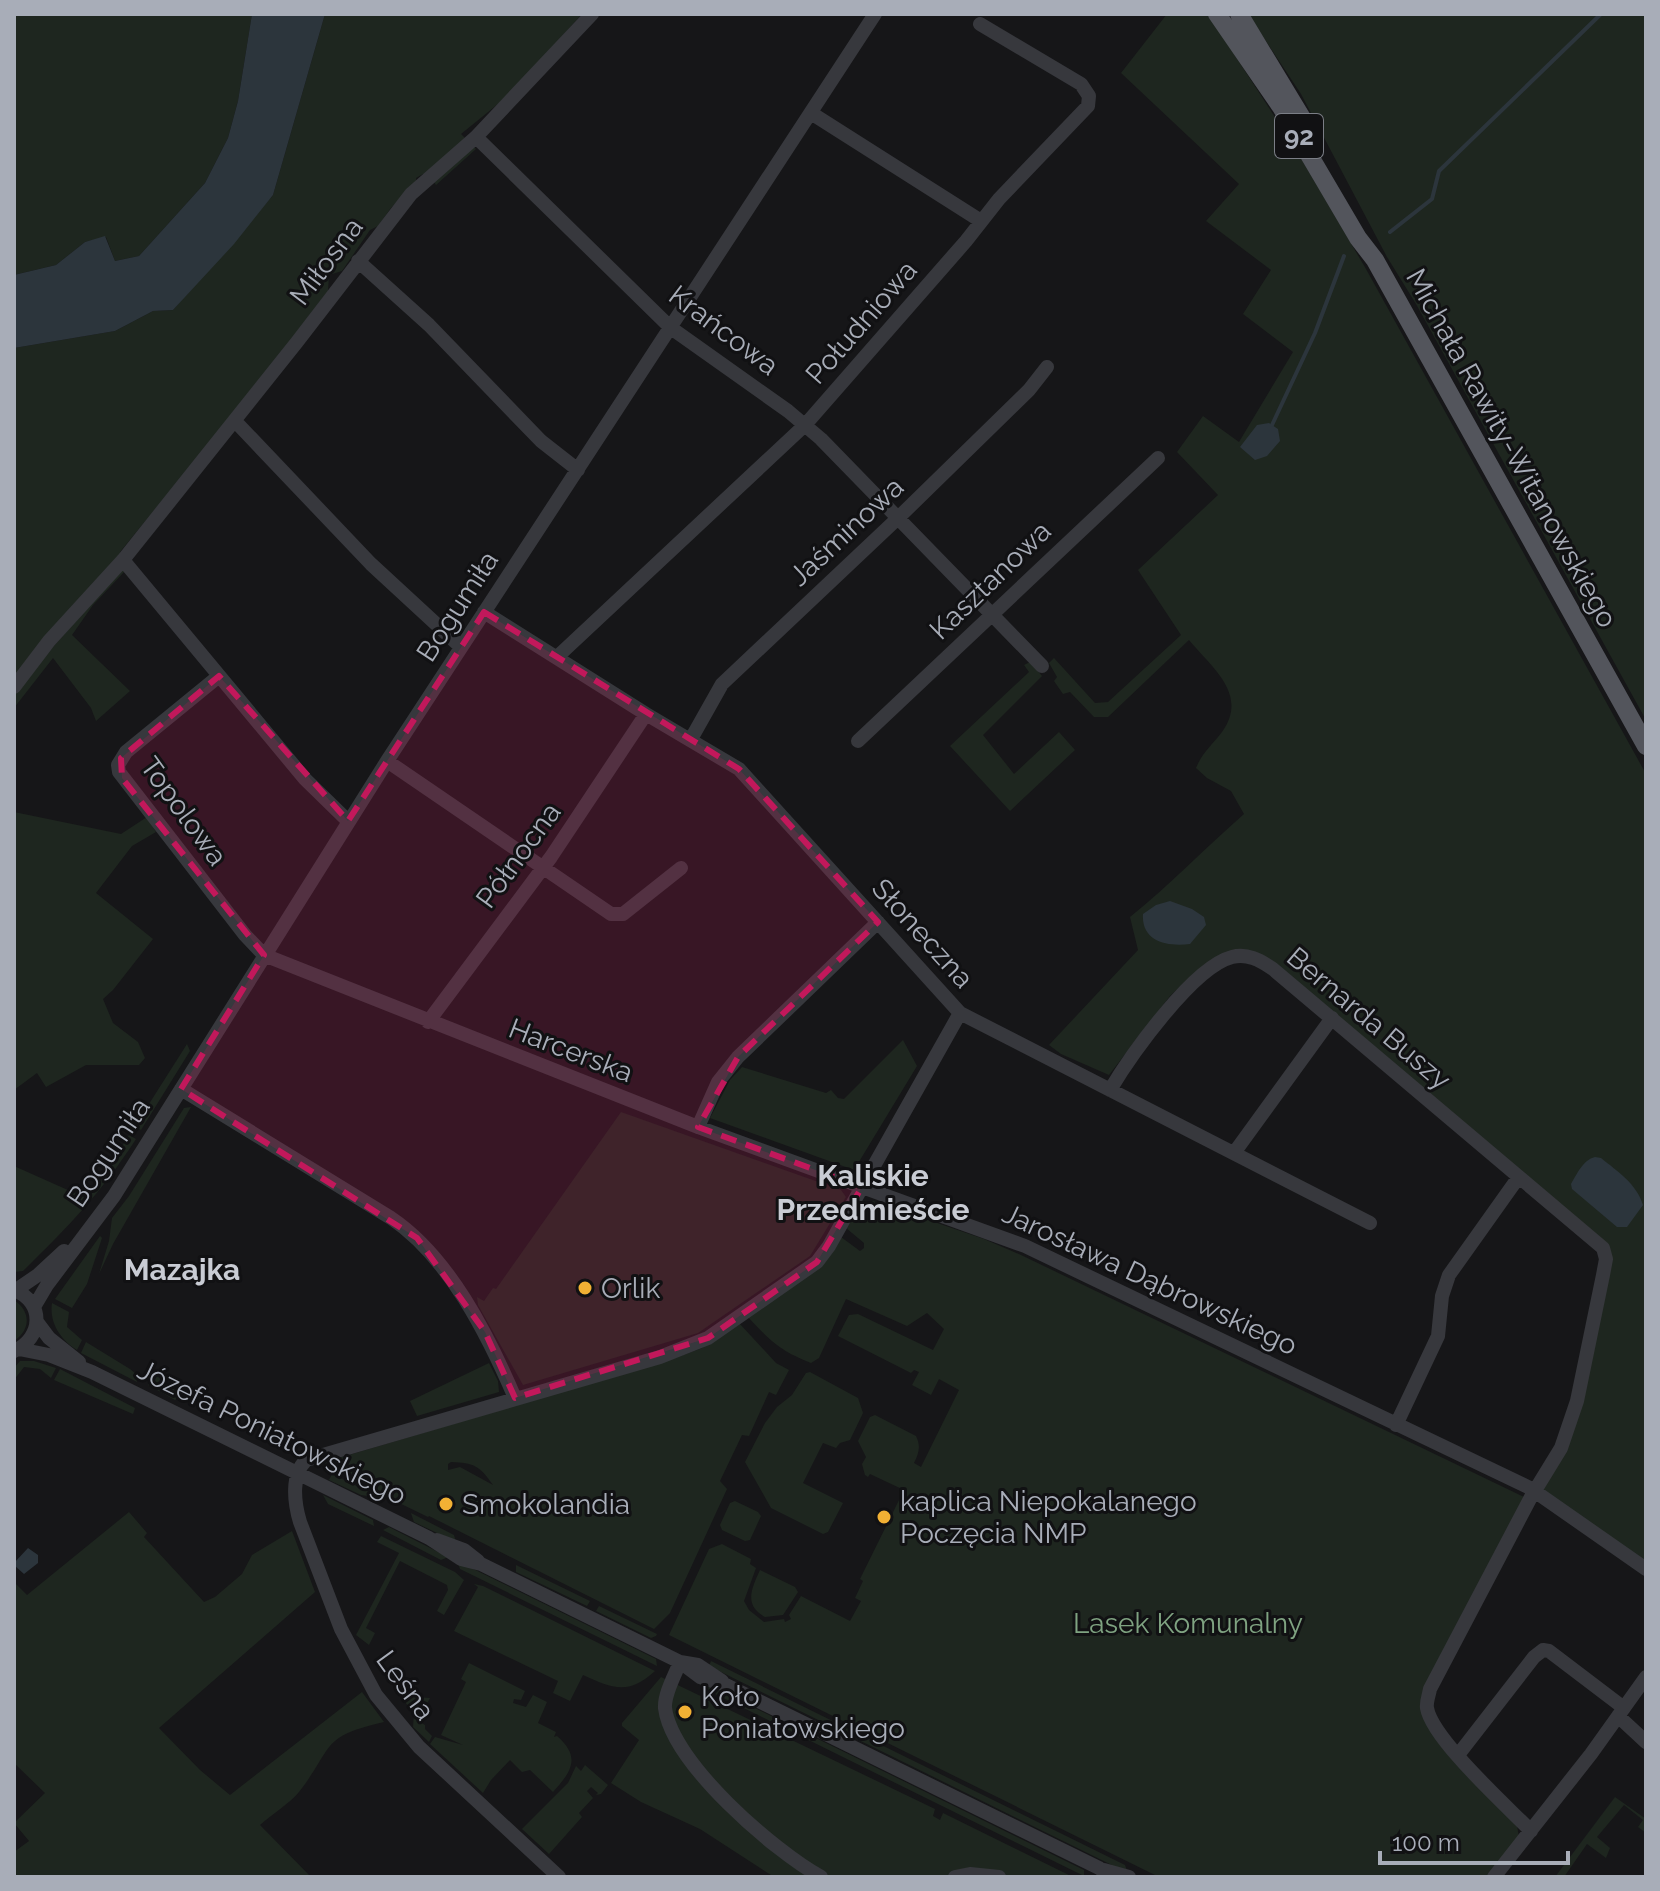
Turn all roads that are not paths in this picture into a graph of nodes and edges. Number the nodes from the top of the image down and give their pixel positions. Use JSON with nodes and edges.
{"nodes":[{"id":1,"x":592,"y":14,"type":"edge"},
{"id":2,"x":875,"y":14,"type":"edge"},
{"id":3,"x":1217,"y":14,"type":"edge"},
{"id":4,"x":1239,"y":14,"type":"edge"},
{"id":5,"x":980,"y":24,"type":"dead end"},
{"id":6,"x":811,"y":113,"type":"junction"},
{"id":7,"x":476,"y":137,"type":"junction"},
{"id":8,"x":981,"y":221,"type":"junction"},
{"id":9,"x":1375,"y":260,"type":"junction"},
{"id":10,"x":358,"y":261,"type":"junction"},
{"id":11,"x":671,"y":328,"type":"junction"},
{"id":12,"x":1047,"y":367,"type":"dead end"},
{"id":13,"x":235,"y":421,"type":"junction"},
{"id":14,"x":805,"y":425,"type":"junction"},
{"id":15,"x":1158,"y":458,"type":"dead end"},
{"id":16,"x":578,"y":470,"type":"junction"},
{"id":17,"x":898,"y":518,"type":"junction"},
{"id":18,"x":123,"y":560,"type":"junction"},
{"id":19,"x":484,"y":612,"type":"junction"},
{"id":20,"x":992,"y":614,"type":"junction"},
{"id":21,"x":461,"y":647,"type":"junction"},
{"id":22,"x":557,"y":657,"type":"junction"},
{"id":23,"x":1042,"y":666,"type":"dead end"},
{"id":24,"x":219,"y":676,"type":"junction"},
{"id":25,"x":14,"y":687,"type":"edge"},
{"id":26,"x":646,"y":714,"type":"junction"},
{"id":27,"x":691,"y":739,"type":"junction"},
{"id":28,"x":858,"y":741,"type":"dead end"},
{"id":29,"x":1646,"y":746,"type":"edge"},
{"id":30,"x":387,"y":761,"type":"junction"},
{"id":31,"x":348,"y":821,"type":"junction"},
{"id":32,"x":543,"y":867,"type":"junction"},
{"id":33,"x":681,"y":868,"type":"dead end"},
{"id":34,"x":878,"y":922,"type":"junction"},
{"id":35,"x":264,"y":955,"type":"junction"},
{"id":36,"x":960,"y":1013,"type":"junction"},
{"id":37,"x":1332,"y":1018,"type":"junction"},
{"id":38,"x":428,"y":1022,"type":"junction"},
{"id":39,"x":181,"y":1089,"type":"junction"},
{"id":40,"x":1110,"y":1090,"type":"junction"},
{"id":41,"x":698,"y":1127,"type":"junction"},
{"id":42,"x":1234,"y":1153,"type":"junction"},
{"id":43,"x":1518,"y":1178,"type":"junction"},
{"id":44,"x":862,"y":1187,"type":"junction"},
{"id":45,"x":1370,"y":1223,"type":"dead end"},
{"id":46,"x":88,"y":1230,"type":"junction"},
{"id":47,"x":15,"y":1290,"type":"edge"},
{"id":48,"x":34,"y":1307,"type":"junction"},
{"id":49,"x":37,"y":1322,"type":"junction"},
{"id":50,"x":16,"y":1350,"type":"edge"},
{"id":51,"x":92,"y":1372,"type":"junction"},
{"id":52,"x":515,"y":1398,"type":"junction"},
{"id":53,"x":1396,"y":1425,"type":"junction"},
{"id":54,"x":296,"y":1473,"type":"junction"},
{"id":55,"x":1535,"y":1491,"type":"junction"},
{"id":56,"x":1646,"y":1569,"type":"edge"},
{"id":57,"x":680,"y":1662,"type":"junction"},
{"id":58,"x":1646,"y":1677,"type":"edge"},
{"id":59,"x":1621,"y":1712,"type":"junction"},
{"id":60,"x":1646,"y":1742,"type":"edge"},
{"id":61,"x":1458,"y":1755,"type":"junction"},
{"id":62,"x":1531,"y":1831,"type":"junction"},
{"id":63,"x":1105,"y":1873,"type":"edge"},
{"id":64,"x":559,"y":1877,"type":"edge"},
{"id":65,"x":821,"y":1877,"type":"edge"},
{"id":66,"x":955,"y":1877,"type":"edge"},
{"id":67,"x":999,"y":1877,"type":"edge"},
{"id":68,"x":1129,"y":1877,"type":"edge"},
{"id":69,"x":1494,"y":1877,"type":"edge"}],
"edges":[{"from":1,"to":7,"type":"street","name":"Miłosna"},
{"from":2,"to":6,"type":"street","name":"Bogumiła"},
{"from":3,"to":9,"type":"main road","name":"Michała Rawity-Witanowskiego","number":"92"},
{"from":4,"to":9,"type":"main road","name":"Michała Rawity-Witanowskiego","number":"92"},
{"from":5,"to":8,"type":"street","name":"Południowa"},
{"from":6,"to":8,"type":"street"},
{"from":6,"to":11,"type":"street","name":"Bogumiła"},
{"from":7,"to":10,"type":"street","name":"Miłosna"},
{"from":7,"to":11,"type":"street","name":"Krańcowa"},
{"from":8,"to":14,"type":"street","name":"Południowa"},
{"from":9,"to":29,"type":"main road","name":"Michała Rawity-Witanowskiego","number":"92"},
{"from":10,"to":13,"type":"street","name":"Miłosna"},
{"from":10,"to":16,"type":"street"},
{"from":11,"to":14,"type":"street","name":"Krańcowa"},
{"from":11,"to":16,"type":"street","name":"Bogumiła"},
{"from":12,"to":17,"type":"street","name":"Jaśminowa"},
{"from":13,"to":18,"type":"street","name":"Miłosna"},
{"from":13,"to":21,"type":"street"},
{"from":14,"to":17,"type":"street","name":"Krańcowa"},
{"from":14,"to":22,"type":"street","name":"Południowa"},
{"from":15,"to":20,"type":"street","name":"Kasztanowa"},
{"from":16,"to":19,"type":"street","name":"Bogumiła"},
{"from":17,"to":20,"type":"street","name":"Krańcowa"},
{"from":17,"to":27,"type":"street","name":"Jaśminowa"},
{"from":18,"to":24,"type":"street"},
{"from":18,"to":25,"type":"street","name":"Miłosna"},
{"from":19,"to":21,"type":"street","name":"Bogumiła"},
{"from":19,"to":22,"type":"street","name":"Słoneczna"},
{"from":20,"to":23,"type":"street","name":"Krańcowa"},
{"from":20,"to":28,"type":"street","name":"Kasztanowa"},
{"from":21,"to":30,"type":"street","name":"Bogumiła"},
{"from":22,"to":26,"type":"street","name":"Słoneczna"},
{"from":24,"to":31,"type":"street"},
{"from":24,"to":35,"type":"street","name":"Topolowa"},
{"from":26,"to":27,"type":"street","name":"Słoneczna"},
{"from":26,"to":32,"type":"street","name":"Północna"},
{"from":27,"to":34,"type":"street","name":"Słoneczna"},
{"from":30,"to":31,"type":"street","name":"Bogumiła"},
{"from":30,"to":32,"type":"street"},
{"from":31,"to":35,"type":"street","name":"Bogumiła"},
{"from":32,"to":33,"type":"street"},
{"from":32,"to":38,"type":"street","name":"Północna"},
{"from":34,"to":36,"type":"street","name":"Słoneczna"},
{"from":34,"to":41,"type":"street"},
{"from":35,"to":38,"type":"street","name":"Harcerska"},
{"from":35,"to":39,"type":"street","name":"Bogumiła"},
{"from":36,"to":40,"type":"street","name":"Słoneczna"},
{"from":36,"to":44,"type":"street"},
{"from":37,"to":40,"type":"street","name":"Bernarda Buszy"},
{"from":37,"to":42,"type":"street"},
{"from":37,"to":43,"type":"street","name":"Bernarda Buszy"},
{"from":38,"to":41,"type":"street","name":"Harcerska"},
{"from":39,"to":46,"type":"street","name":"Bogumiła"},
{"from":39,"to":52,"type":"street"},
{"from":40,"to":42,"type":"street","name":"Słoneczna"},
{"from":41,"to":44,"type":"street","name":"Harcerska"},
{"from":42,"to":45,"type":"street","name":"Słoneczna"},
{"from":43,"to":53,"type":"street"},
{"from":43,"to":55,"type":"street","name":"Bernarda Buszy"},
{"from":44,"to":52,"type":"street"},
{"from":44,"to":53,"type":"street","name":"Jarosława Dąbrowskiego"},
{"from":46,"to":47,"type":"street","name":"Bogumiła"},
{"from":46,"to":48,"type":"street","name":"Bogumiła"},
{"from":47,"to":48,"type":"street"},
{"from":48,"to":49,"type":"street"},
{"from":49,"to":50,"type":"street"},
{"from":49,"to":51,"type":"street","name":"Józefa Poniatowskiego"},
{"from":50,"to":51,"type":"street","name":"Józefa Poniatowskiego"},
{"from":51,"to":54,"type":"street","name":"Józefa Poniatowskiego"},
{"from":52,"to":54,"type":"street"},
{"from":53,"to":55,"type":"street","name":"Jarosława Dąbrowskiego"},
{"from":54,"to":57,"type":"street","name":"Józefa Poniatowskiego"},
{"from":54,"to":64,"type":"street","name":"Leśna"},
{"from":55,"to":56,"type":"street","name":"Jarosława Dąbrowskiego"},
{"from":55,"to":61,"type":"street"},
{"from":57,"to":63,"type":"street","name":"Józefa Poniatowskiego"},
{"from":57,"to":65,"type":"street"},
{"from":58,"to":59,"type":"street"},
{"from":59,"to":60,"type":"street"},
{"from":59,"to":61,"type":"street"},
{"from":59,"to":62,"type":"street"},
{"from":61,"to":62,"type":"street"},
{"from":62,"to":69,"type":"street"},
{"from":63,"to":68,"type":"street","name":"Józefa Poniatowskiego"},
{"from":66,"to":67,"type":"street"}]}
